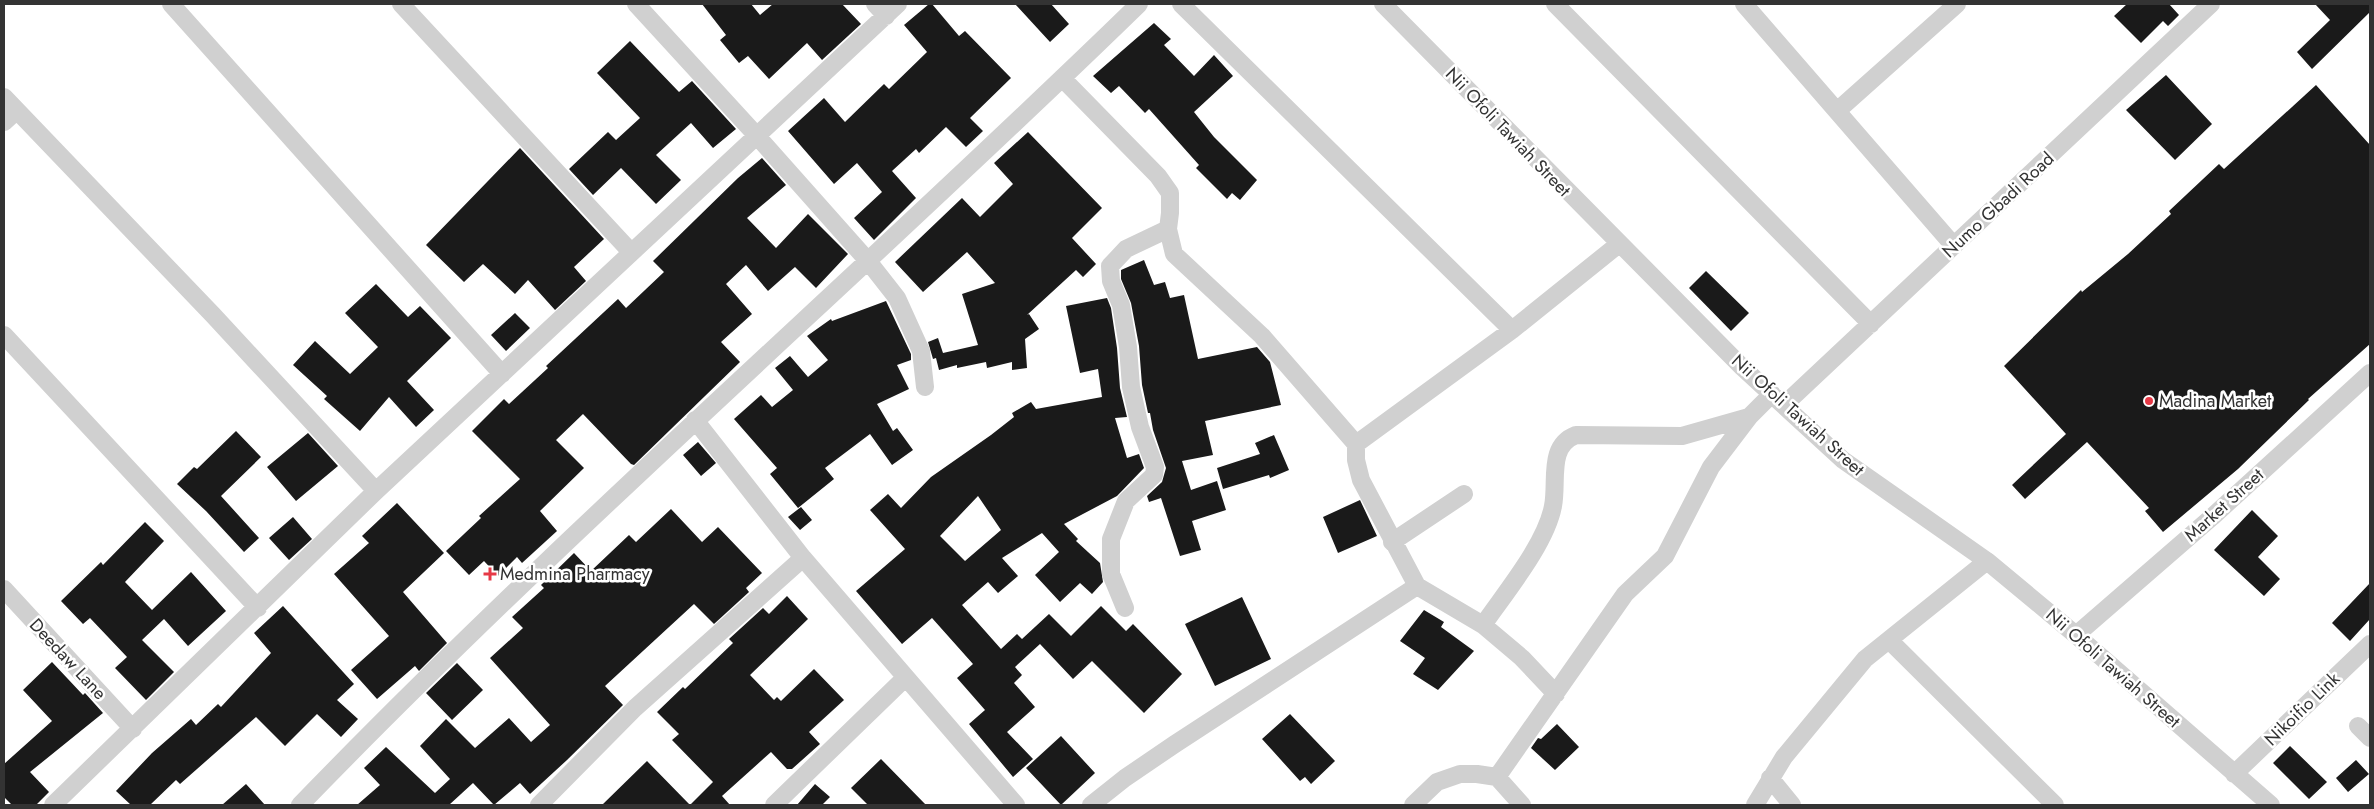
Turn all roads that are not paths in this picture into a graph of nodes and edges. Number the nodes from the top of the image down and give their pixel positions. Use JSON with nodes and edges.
{"nodes":[{"id":1,"x":171,"y":4,"type":"edge"},
{"id":2,"x":401,"y":4,"type":"edge"},
{"id":3,"x":636,"y":4,"type":"edge"},
{"id":4,"x":1139,"y":4,"type":"edge"},
{"id":5,"x":1182,"y":4,"type":"edge"},
{"id":6,"x":1385,"y":4,"type":"edge"},
{"id":7,"x":1555,"y":4,"type":"edge"},
{"id":8,"x":1744,"y":4,"type":"edge"},
{"id":9,"x":1957,"y":4,"type":"edge"},
{"id":10,"x":2211,"y":4,"type":"edge"},
{"id":11,"x":886,"y":8,"type":"edge"},
{"id":12,"x":1062,"y":78,"type":"junction"},
{"id":13,"x":4,"y":97,"type":"edge"},
{"id":14,"x":1837,"y":111,"type":"junction"},
{"id":15,"x":10,"y":116,"type":"edge"},
{"id":16,"x":757,"y":136,"type":"junction"},
{"id":17,"x":1168,"y":230,"type":"junction"},
{"id":18,"x":1619,"y":244,"type":"junction"},
{"id":19,"x":1954,"y":246,"type":"junction"},
{"id":20,"x":631,"y":252,"type":"junction"},
{"id":21,"x":868,"y":261,"type":"junction"},
{"id":22,"x":1870,"y":324,"type":"junction"},
{"id":23,"x":1512,"y":330,"type":"junction"},
{"id":24,"x":4,"y":335,"type":"edge"},
{"id":25,"x":2370,"y":373,"type":"edge"},
{"id":26,"x":502,"y":374,"type":"junction"},
{"id":27,"x":925,"y":387,"type":"dead end"},
{"id":28,"x":1778,"y":399,"type":"junction"},
{"id":29,"x":1749,"y":417,"type":"junction"},
{"id":30,"x":695,"y":420,"type":"junction"},
{"id":31,"x":1356,"y":444,"type":"junction"},
{"id":32,"x":376,"y":491,"type":"junction"},
{"id":33,"x":1464,"y":494,"type":"dead end"},
{"id":34,"x":1392,"y":542,"type":"junction"},
{"id":35,"x":803,"y":558,"type":"junction"},
{"id":36,"x":1987,"y":561,"type":"junction"},
{"id":37,"x":1417,"y":586,"type":"junction"},
{"id":38,"x":4,"y":589,"type":"edge"},
{"id":39,"x":258,"y":608,"type":"junction"},
{"id":40,"x":1125,"y":608,"type":"dead end"},
{"id":41,"x":1483,"y":625,"type":"junction"},
{"id":42,"x":2076,"y":635,"type":"junction"},
{"id":43,"x":1889,"y":640,"type":"junction"},
{"id":44,"x":2370,"y":644,"type":"edge"},
{"id":45,"x":905,"y":678,"type":"junction"},
{"id":46,"x":1556,"y":694,"type":"junction"},
{"id":47,"x":2358,"y":726,"type":"dead end"},
{"id":48,"x":133,"y":729,"type":"junction"},
{"id":49,"x":2370,"y":738,"type":"edge"},
{"id":50,"x":2234,"y":774,"type":"junction"},
{"id":51,"x":1497,"y":777,"type":"junction"},
{"id":52,"x":1770,"y":778,"type":"junction"},
{"id":53,"x":776,"y":804,"type":"edge"},
{"id":54,"x":53,"y":805,"type":"edge"},
{"id":55,"x":300,"y":805,"type":"edge"},
{"id":56,"x":539,"y":805,"type":"edge"},
{"id":57,"x":1016,"y":805,"type":"edge"},
{"id":58,"x":1091,"y":805,"type":"edge"},
{"id":59,"x":1413,"y":805,"type":"edge"},
{"id":60,"x":1522,"y":805,"type":"edge"},
{"id":61,"x":1755,"y":805,"type":"edge"},
{"id":62,"x":1792,"y":805,"type":"edge"},
{"id":63,"x":2056,"y":805,"type":"edge"},
{"id":64,"x":2271,"y":805,"type":"edge"}],
"edges":[{"from":1,"to":26,"type":"street"},
{"from":2,"to":20,"type":"street"},
{"from":3,"to":16,"type":"street"},
{"from":4,"to":12,"type":"street"},
{"from":5,"to":23,"type":"street"},
{"from":6,"to":18,"type":"street","name":"Nii Ofoli Tawiah Street"},
{"from":7,"to":22,"type":"street"},
{"from":8,"to":14,"type":"street"},
{"from":9,"to":14,"type":"street"},
{"from":10,"to":19,"type":"street","name":"Numo Gbadi Road"},
{"from":11,"to":16,"type":"street"},
{"from":12,"to":17,"type":"street"},
{"from":12,"to":21,"type":"street"},
{"from":13,"to":15,"type":"street"},
{"from":14,"to":19,"type":"street"},
{"from":15,"to":32,"type":"street"},
{"from":16,"to":20,"type":"street"},
{"from":16,"to":21,"type":"street"},
{"from":17,"to":31,"type":"street"},
{"from":17,"to":40,"type":"street"},
{"from":18,"to":23,"type":"street"},
{"from":18,"to":28,"type":"street","name":"Nii Ofoli Tawiah Street"},
{"from":19,"to":22,"type":"street","name":"Numo Gbadi Road"},
{"from":20,"to":26,"type":"street"},
{"from":21,"to":27,"type":"street"},
{"from":21,"to":30,"type":"street"},
{"from":22,"to":28,"type":"street","name":"Numo Gbadi Road"},
{"from":23,"to":31,"type":"street"},
{"from":24,"to":39,"type":"street"},
{"from":25,"to":42,"type":"street","name":"Market Street"},
{"from":26,"to":32,"type":"street"},
{"from":28,"to":29,"type":"street","name":"Numo Gbadi Road"},
{"from":28,"to":36,"type":"street","name":"Nii Ofoli Tawiah Street"},
{"from":29,"to":41,"type":"street"},
{"from":29,"to":46,"type":"street","name":"Numo Gbadi Road"},
{"from":30,"to":35,"type":"street"},
{"from":30,"to":55,"type":"street"},
{"from":31,"to":34,"type":"street"},
{"from":32,"to":39,"type":"street"},
{"from":33,"to":34,"type":"street"},
{"from":34,"to":37,"type":"street"},
{"from":35,"to":45,"type":"street"},
{"from":35,"to":56,"type":"street"},
{"from":36,"to":42,"type":"street","name":"Nii Ofoli Tawiah Street"},
{"from":36,"to":43,"type":"street"},
{"from":37,"to":41,"type":"street"},
{"from":37,"to":58,"type":"street"},
{"from":38,"to":48,"type":"street","name":"Deedaw Lane"},
{"from":39,"to":48,"type":"street"},
{"from":41,"to":46,"type":"street"},
{"from":42,"to":50,"type":"street","name":"Nii Ofoli Tawiah Street"},
{"from":43,"to":52,"type":"street"},
{"from":43,"to":63,"type":"street"},
{"from":44,"to":50,"type":"street","name":"Nikoifio Link"},
{"from":45,"to":53,"type":"street"},
{"from":45,"to":57,"type":"street"},
{"from":46,"to":51,"type":"street","name":"Numo Gbadi Road"},
{"from":47,"to":49,"type":"street"},
{"from":48,"to":54,"type":"street"},
{"from":50,"to":64,"type":"street","name":"Nii Ofoli Tawiah Street"},
{"from":51,"to":59,"type":"street"},
{"from":51,"to":60,"type":"street"},
{"from":52,"to":61,"type":"street"},
{"from":52,"to":62,"type":"street"}]}
